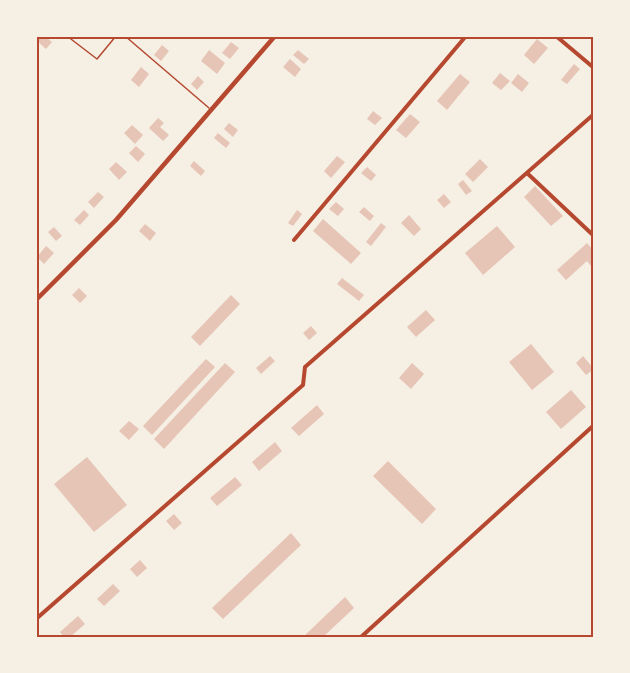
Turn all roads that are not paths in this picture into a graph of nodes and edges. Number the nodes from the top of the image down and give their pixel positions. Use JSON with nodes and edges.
{"nodes":[{"id":1,"x":125,"y":36,"type":"edge"},
{"id":2,"x":275,"y":36,"type":"edge"},
{"id":3,"x":466,"y":36,"type":"edge"},
{"id":4,"x":556,"y":36,"type":"edge"},
{"id":5,"x":594,"y":68,"type":"edge"},
{"id":6,"x":212,"y":110,"type":"junction"},
{"id":7,"x":594,"y":114,"type":"edge"},
{"id":8,"x":526,"y":172,"type":"junction"},
{"id":9,"x":594,"y":236,"type":"edge"},
{"id":10,"x":294,"y":240,"type":"dead end"},
{"id":11,"x":36,"y":300,"type":"edge"},
{"id":12,"x":594,"y":424,"type":"edge"},
{"id":13,"x":36,"y":619,"type":"edge"},
{"id":14,"x":361,"y":637,"type":"edge"}],
"edges":[{"from":1,"to":6,"type":"lane"},
{"from":2,"to":6,"type":"street"},
{"from":3,"to":10,"type":"street"},
{"from":4,"to":5,"type":"street"},
{"from":6,"to":11,"type":"street"},
{"from":7,"to":8,"type":"street"},
{"from":8,"to":9,"type":"street"},
{"from":8,"to":13,"type":"street"},
{"from":12,"to":14,"type":"street"}]}
